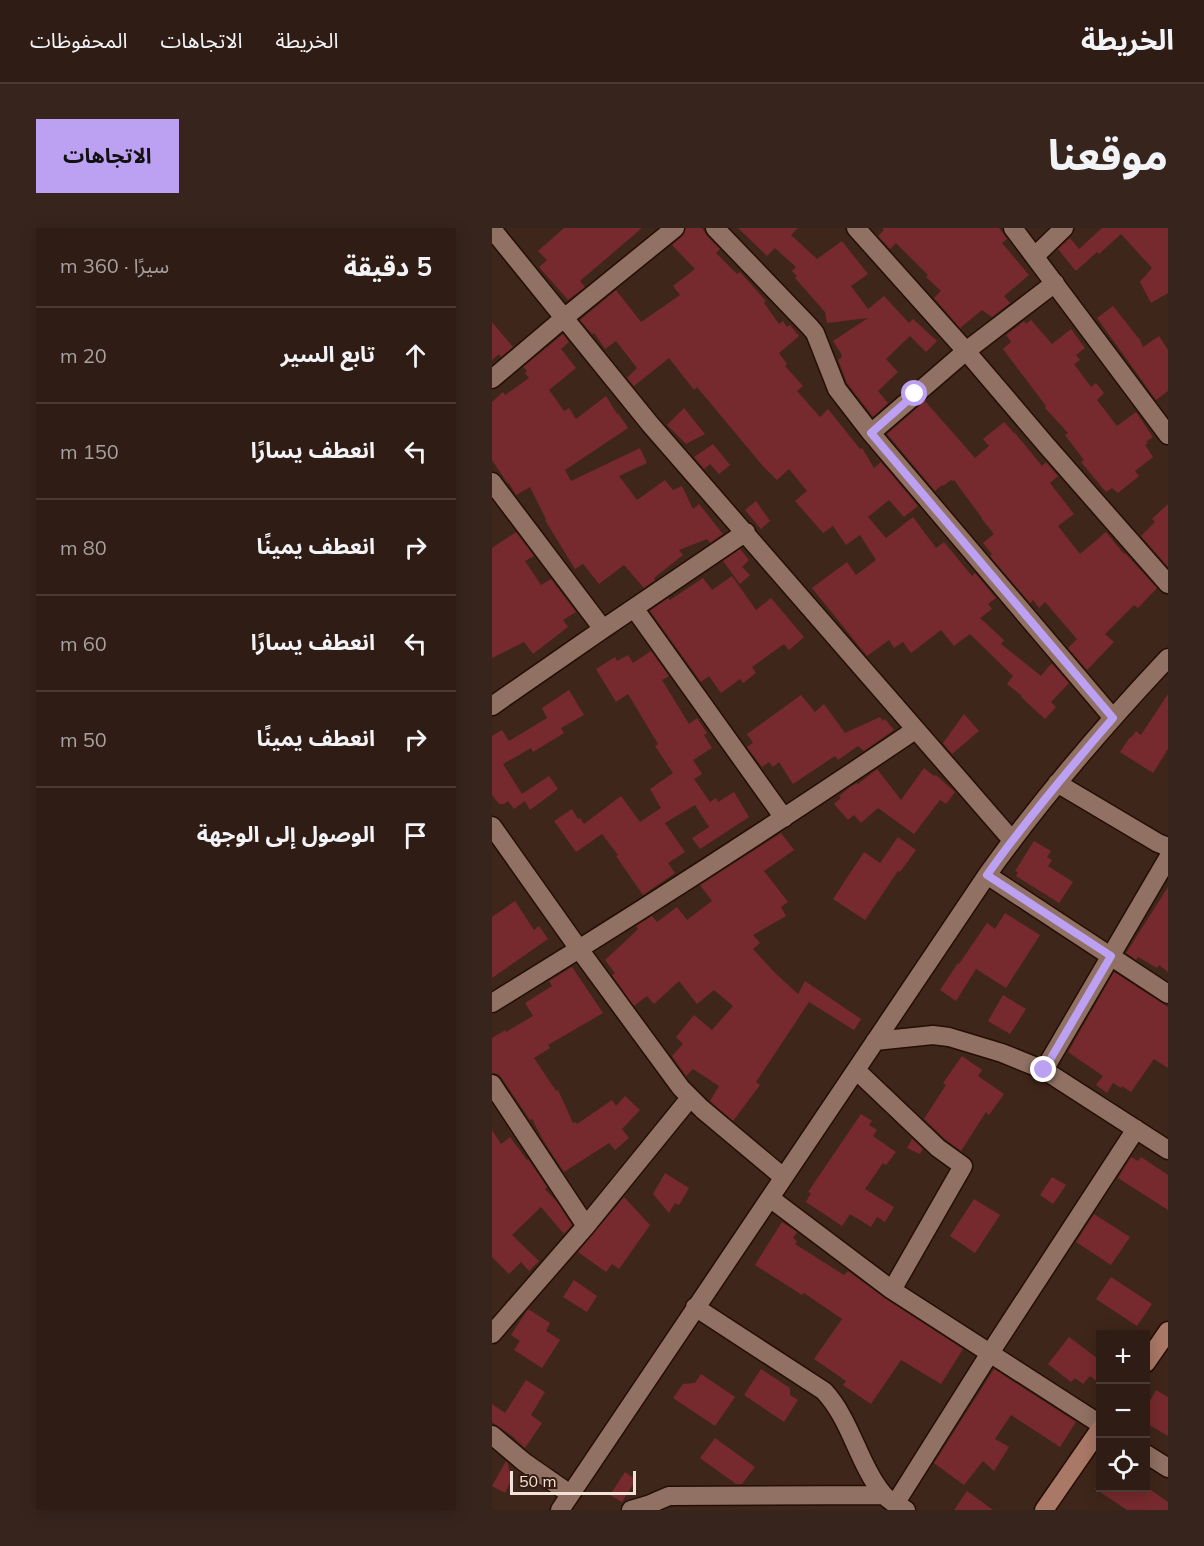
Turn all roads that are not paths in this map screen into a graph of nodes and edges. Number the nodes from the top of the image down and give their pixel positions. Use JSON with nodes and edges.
{"nodes":[{"id":1,"x":675,"y":228,"type":"edge"},
{"id":2,"x":715,"y":228,"type":"edge"},
{"id":3,"x":856,"y":228,"type":"edge"},
{"id":4,"x":1013,"y":228,"type":"edge"},
{"id":5,"x":1064,"y":228,"type":"edge"},
{"id":6,"x":492,"y":229,"type":"edge"},
{"id":7,"x":1035,"y":256,"type":"junction"},
{"id":8,"x":1054,"y":283,"type":"junction"},
{"id":9,"x":564,"y":318,"type":"junction"},
{"id":10,"x":966,"y":351,"type":"junction"},
{"id":11,"x":492,"y":380,"type":"edge"},
{"id":12,"x":1165,"y":424,"type":"edge"},
{"id":13,"x":871,"y":433,"type":"junction"},
{"id":14,"x":492,"y":482,"type":"edge"},
{"id":15,"x":746,"y":532,"type":"junction"},
{"id":16,"x":1168,"y":584,"type":"edge"},
{"id":17,"x":634,"y":608,"type":"junction"},
{"id":18,"x":603,"y":628,"type":"junction"},
{"id":19,"x":1168,"y":658,"type":"edge"},
{"id":20,"x":492,"y":706,"type":"edge"},
{"id":21,"x":1113,"y":718,"type":"junction"},
{"id":22,"x":915,"y":730,"type":"junction"},
{"id":23,"x":1057,"y":783,"type":"junction"},
{"id":24,"x":784,"y":818,"type":"junction"},
{"id":25,"x":492,"y":826,"type":"edge"},
{"id":26,"x":1012,"y":840,"type":"junction"},
{"id":27,"x":1168,"y":847,"type":"edge"},
{"id":28,"x":1168,"y":858,"type":"edge"},
{"id":29,"x":987,"y":875,"type":"junction"},
{"id":30,"x":579,"y":950,"type":"junction"},
{"id":31,"x":1111,"y":956,"type":"junction"},
{"id":32,"x":1168,"y":993,"type":"edge"},
{"id":33,"x":492,"y":1003,"type":"edge"},
{"id":34,"x":875,"y":1041,"type":"junction"},
{"id":35,"x":855,"y":1070,"type":"junction"},
{"id":36,"x":1044,"y":1070,"type":"junction"},
{"id":37,"x":492,"y":1084,"type":"edge"},
{"id":38,"x":690,"y":1098,"type":"junction"},
{"id":39,"x":1136,"y":1129,"type":"junction"},
{"id":40,"x":1168,"y":1150,"type":"edge"},
{"id":41,"x":783,"y":1177,"type":"junction"},
{"id":42,"x":770,"y":1198,"type":"junction"},
{"id":43,"x":586,"y":1226,"type":"junction"},
{"id":44,"x":892,"y":1290,"type":"junction"},
{"id":45,"x":695,"y":1307,"type":"junction"},
{"id":46,"x":1168,"y":1330,"type":"edge"},
{"id":47,"x":492,"y":1334,"type":"edge"},
{"id":48,"x":990,"y":1353,"type":"junction"},
{"id":49,"x":1150,"y":1358,"type":"edge"},
{"id":50,"x":1096,"y":1421,"type":"edge"},
{"id":51,"x":492,"y":1435,"type":"edge"},
{"id":52,"x":1096,"y":1436,"type":"edge"},
{"id":53,"x":1150,"y":1457,"type":"edge"},
{"id":54,"x":1168,"y":1468,"type":"edge"},
{"id":55,"x":570,"y":1494,"type":"junction"},
{"id":56,"x":895,"y":1503,"type":"edge"},
{"id":57,"x":560,"y":1510,"type":"edge"},
{"id":58,"x":631,"y":1510,"type":"edge"},
{"id":59,"x":1044,"y":1510,"type":"edge"}],
"edges":[{"from":1,"to":9,"type":"street"},
{"from":2,"to":13,"type":"street"},
{"from":3,"to":10,"type":"street"},
{"from":4,"to":7,"type":"street"},
{"from":5,"to":7,"type":"street"},
{"from":6,"to":9,"type":"street"},
{"from":7,"to":8,"type":"street"},
{"from":8,"to":10,"type":"street"},
{"from":8,"to":12,"type":"street"},
{"from":9,"to":11,"type":"street"},
{"from":9,"to":15,"type":"street"},
{"from":10,"to":13,"type":"street"},
{"from":10,"to":16,"type":"street"},
{"from":13,"to":21,"type":"street"},
{"from":14,"to":18,"type":"street"},
{"from":15,"to":17,"type":"street"},
{"from":15,"to":22,"type":"street"},
{"from":17,"to":18,"type":"street"},
{"from":17,"to":24,"type":"street"},
{"from":18,"to":20,"type":"street"},
{"from":19,"to":21,"type":"street"},
{"from":21,"to":23,"type":"street"},
{"from":22,"to":24,"type":"street"},
{"from":22,"to":26,"type":"street"},
{"from":23,"to":26,"type":"street"},
{"from":23,"to":27,"type":"street"},
{"from":24,"to":30,"type":"street"},
{"from":25,"to":30,"type":"street"},
{"from":26,"to":29,"type":"street"},
{"from":28,"to":31,"type":"street"},
{"from":29,"to":31,"type":"street"},
{"from":29,"to":34,"type":"street"},
{"from":30,"to":33,"type":"street"},
{"from":30,"to":38,"type":"street"},
{"from":31,"to":32,"type":"street"},
{"from":31,"to":36,"type":"street"},
{"from":34,"to":35,"type":"street"},
{"from":34,"to":36,"type":"street"},
{"from":35,"to":41,"type":"street"},
{"from":35,"to":44,"type":"street"},
{"from":36,"to":39,"type":"street"},
{"from":37,"to":43,"type":"street"},
{"from":38,"to":41,"type":"street"},
{"from":38,"to":43,"type":"street"},
{"from":39,"to":40,"type":"street"},
{"from":39,"to":48,"type":"street"},
{"from":41,"to":42,"type":"street"},
{"from":42,"to":44,"type":"street"},
{"from":42,"to":45,"type":"street"},
{"from":43,"to":47,"type":"street"},
{"from":44,"to":48,"type":"street"},
{"from":45,"to":55,"type":"street"},
{"from":45,"to":56,"type":"street"},
{"from":46,"to":49,"type":"street"},
{"from":48,"to":50,"type":"street"},
{"from":48,"to":56,"type":"street"},
{"from":51,"to":55,"type":"street"},
{"from":52,"to":59,"type":"street"},
{"from":53,"to":54,"type":"street"},
{"from":55,"to":57,"type":"street"},
{"from":56,"to":58,"type":"street"}]}
